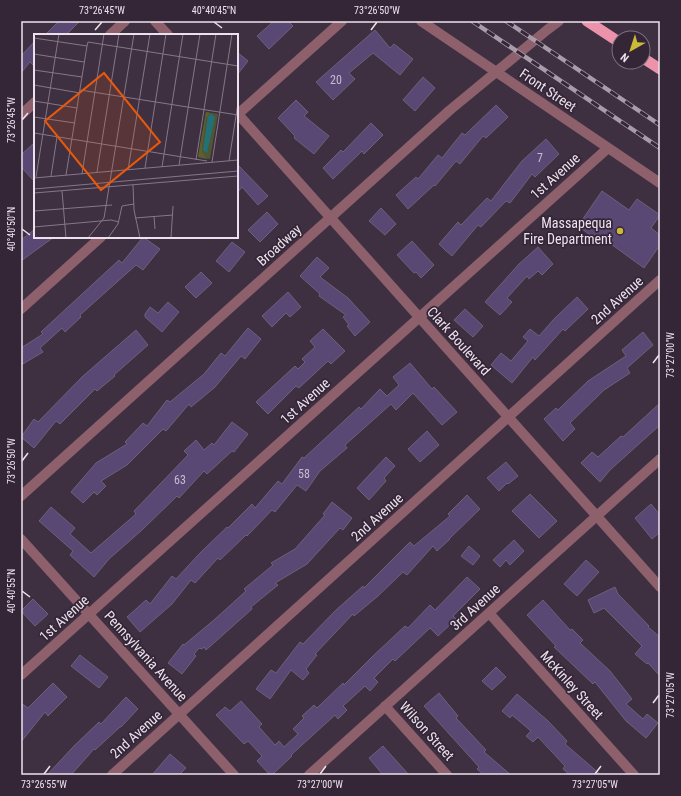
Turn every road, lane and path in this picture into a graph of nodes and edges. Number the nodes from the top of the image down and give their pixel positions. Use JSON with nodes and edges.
{"nodes":[{"id":1,"x":125,"y":21,"type":"edge"},
{"id":2,"x":155,"y":21,"type":"edge"},
{"id":3,"x":342,"y":21,"type":"edge"},
{"id":4,"x":421,"y":21,"type":"edge"},
{"id":5,"x":559,"y":21,"type":"edge"},
{"id":6,"x":587,"y":21,"type":"edge"},
{"id":7,"x":111,"y":34,"type":"edge"},
{"id":8,"x":167,"y":34,"type":"edge"},
{"id":9,"x":611,"y":37,"type":"edge"},
{"id":10,"x":651,"y":63,"type":"edge"},
{"id":11,"x":660,"y":69,"type":"edge"},
{"id":12,"x":496,"y":72,"type":"junction"},
{"id":13,"x":34,"y":103,"type":"edge"},
{"id":14,"x":238,"y":113,"type":"edge"},
{"id":15,"x":21,"y":115,"type":"edge"},
{"id":16,"x":238,"y":115,"type":"edge"},
{"id":17,"x":608,"y":148,"type":"junction"},
{"id":18,"x":660,"y":183,"type":"edge"},
{"id":19,"x":330,"y":218,"type":"junction"},
{"id":20,"x":100,"y":238,"type":"edge"},
{"id":21,"x":660,"y":280,"type":"edge"},
{"id":22,"x":21,"y":309,"type":"edge"},
{"id":23,"x":419,"y":317,"type":"junction"},
{"id":24,"x":508,"y":417,"type":"junction"},
{"id":25,"x":660,"y":459,"type":"edge"},
{"id":26,"x":21,"y":496,"type":"edge"},
{"id":27,"x":597,"y":516,"type":"junction"},
{"id":28,"x":21,"y":539,"type":"edge"},
{"id":29,"x":660,"y":587,"type":"edge"},
{"id":30,"x":489,"y":613,"type":"junction"},
{"id":31,"x":89,"y":614,"type":"junction"},
{"id":32,"x":21,"y":676,"type":"edge"},
{"id":33,"x":386,"y":706,"type":"junction"},
{"id":34,"x":180,"y":714,"type":"junction"},
{"id":35,"x":112,"y":775,"type":"edge"},
{"id":36,"x":234,"y":775,"type":"edge"},
{"id":37,"x":309,"y":775,"type":"edge"},
{"id":38,"x":447,"y":775,"type":"edge"},
{"id":39,"x":634,"y":775,"type":"edge"}],
"edges":[{"from":1,"to":7,"type":"street"},
{"from":2,"to":8,"type":"street"},
{"from":3,"to":14,"type":"street"},
{"from":4,"to":12,"type":"street","name":"Front Street"},
{"from":5,"to":12,"type":"street","name":"Broadway"},
{"from":6,"to":9,"type":"highway"},
{"from":10,"to":11,"type":"highway"},
{"from":12,"to":17,"type":"street","name":"Front Street"},
{"from":12,"to":19,"type":"street","name":"Broadway"},
{"from":13,"to":15,"type":"street"},
{"from":16,"to":19,"type":"street","name":"Clark Boulevard"},
{"from":17,"to":18,"type":"street","name":"Front Street"},
{"from":17,"to":23,"type":"street","name":"1st Avenue"},
{"from":19,"to":23,"type":"street","name":"Clark Boulevard"},
{"from":19,"to":26,"type":"street","name":"Broadway"},
{"from":20,"to":22,"type":"street"},
{"from":21,"to":24,"type":"street","name":"2nd Avenue"},
{"from":23,"to":24,"type":"street","name":"Clark Boulevard"},
{"from":23,"to":31,"type":"street","name":"1st Avenue"},
{"from":24,"to":27,"type":"street","name":"Clark Boulevard"},
{"from":24,"to":34,"type":"street","name":"2nd Avenue"},
{"from":25,"to":27,"type":"street","name":"3rd Avenue"},
{"from":27,"to":29,"type":"street","name":"Clark Boulevard"},
{"from":27,"to":30,"type":"street","name":"3rd Avenue"},
{"from":28,"to":31,"type":"street","name":"Pennsylvania Avenue"},
{"from":30,"to":33,"type":"street","name":"3rd Avenue"},
{"from":30,"to":39,"type":"street","name":"McKinley Street"},
{"from":31,"to":32,"type":"street","name":"1st Avenue"},
{"from":31,"to":34,"type":"street","name":"Pennsylvania Avenue"},
{"from":33,"to":37,"type":"street","name":"3rd Avenue"},
{"from":33,"to":38,"type":"street","name":"Wilson Street"},
{"from":34,"to":35,"type":"street","name":"2nd Avenue"},
{"from":34,"to":36,"type":"street","name":"Pennsylvania Avenue"}]}
